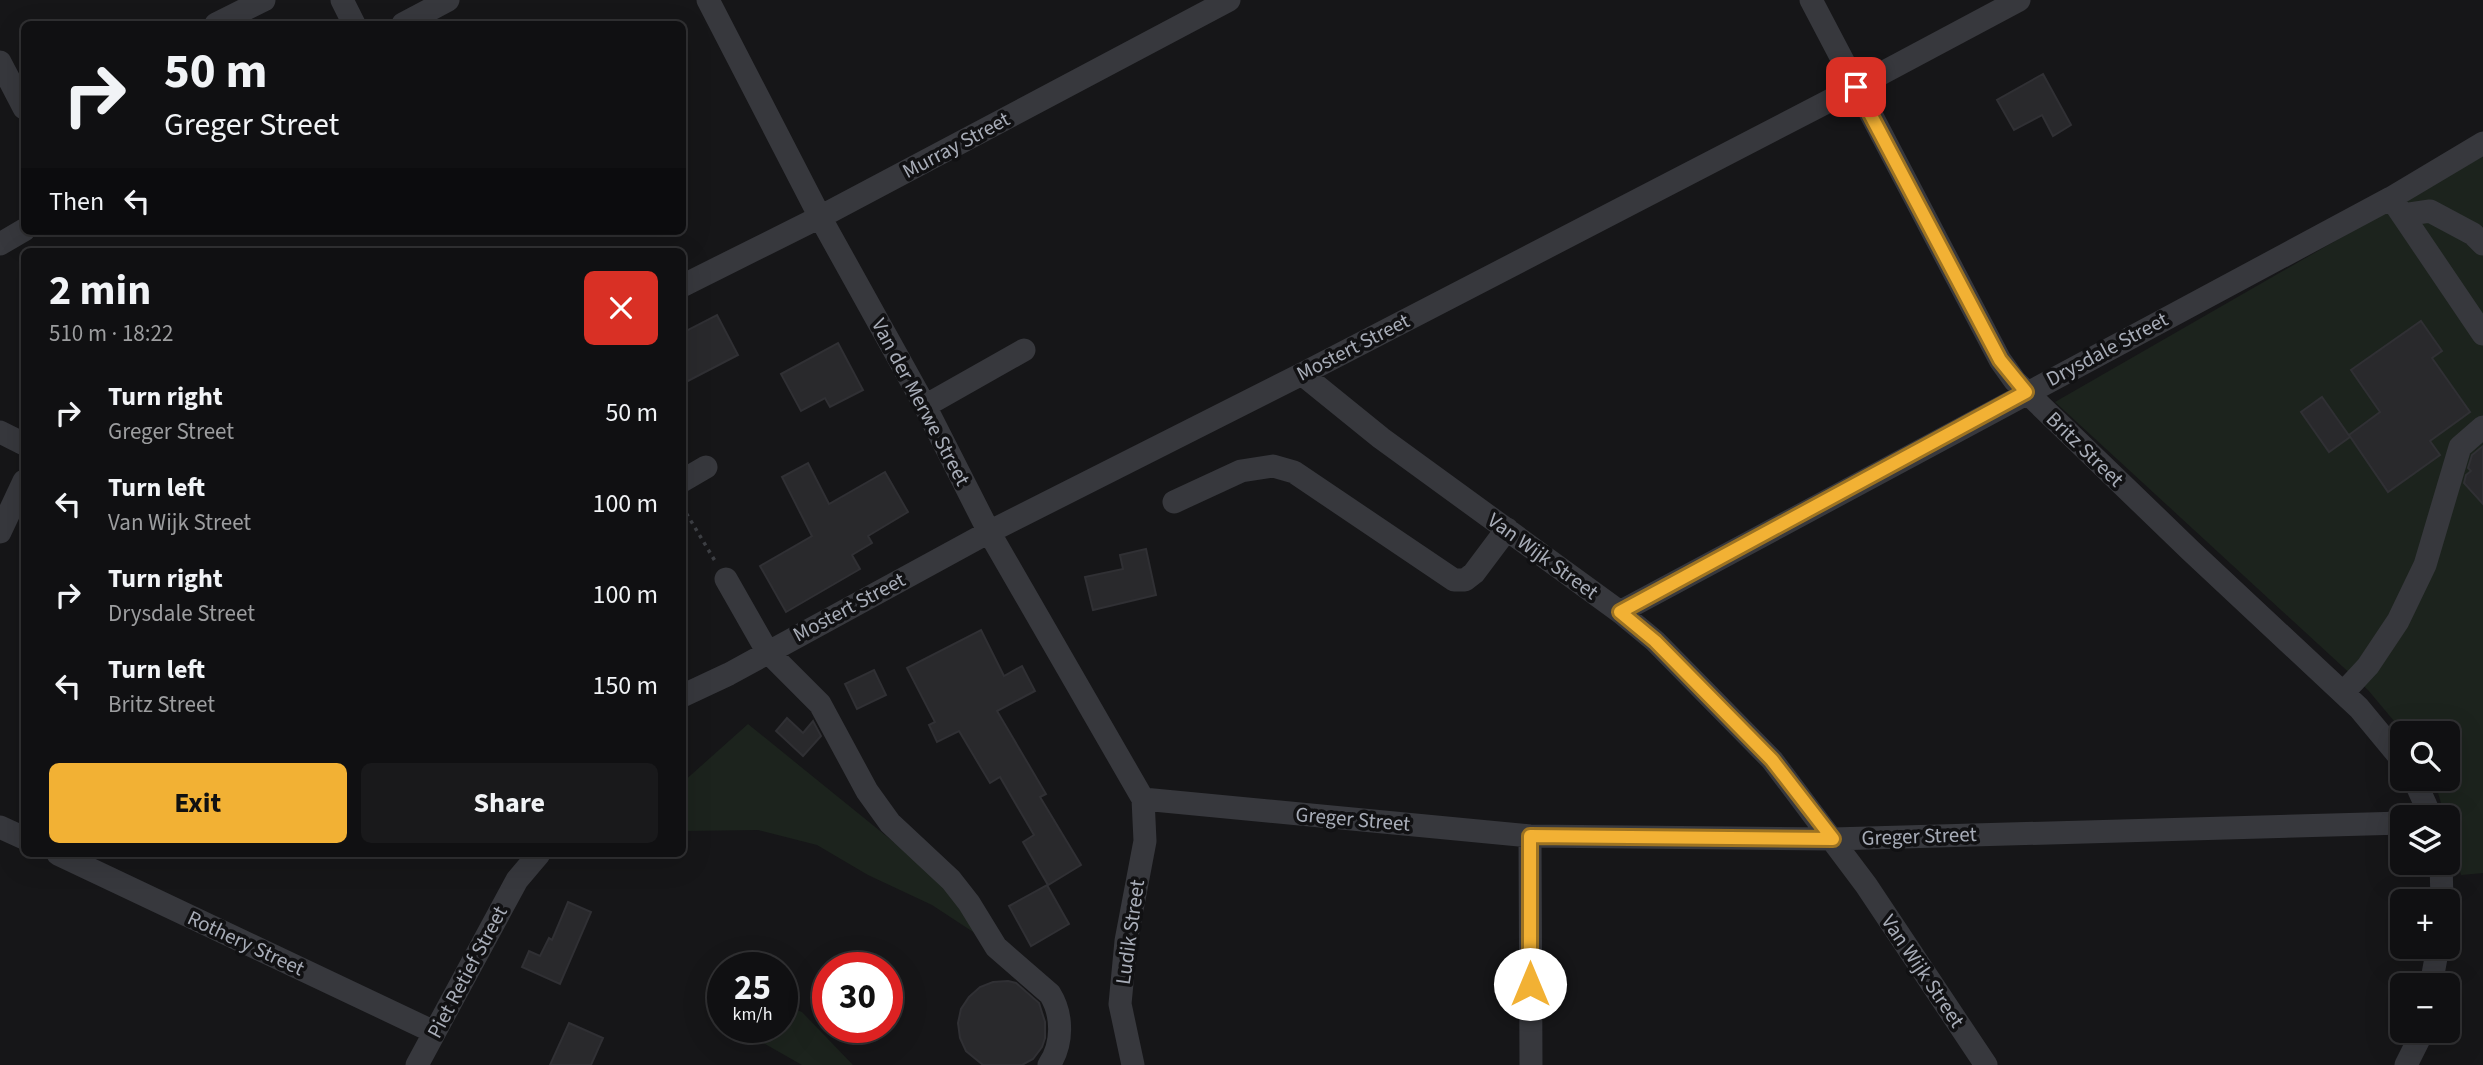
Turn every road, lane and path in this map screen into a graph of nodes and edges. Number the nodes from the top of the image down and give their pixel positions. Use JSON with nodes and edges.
{"nodes":[{"id":1,"x":264,"y":0,"type":"edge"},
{"id":2,"x":342,"y":0,"type":"edge"},
{"id":3,"x":448,"y":0,"type":"edge"},
{"id":4,"x":708,"y":0,"type":"edge"},
{"id":5,"x":1229,"y":0,"type":"edge"},
{"id":6,"x":1811,"y":0,"type":"edge"},
{"id":7,"x":2019,"y":0,"type":"edge"},
{"id":8,"x":222,"y":21,"type":"edge"},
{"id":9,"x":352,"y":21,"type":"edge"},
{"id":10,"x":409,"y":21,"type":"edge"},
{"id":11,"x":0,"y":62,"type":"edge"},
{"id":12,"x":1856,"y":87,"type":"junction"},
{"id":13,"x":21,"y":102,"type":"edge"},
{"id":14,"x":2483,"y":144,"type":"edge"},
{"id":15,"x":2397,"y":206,"type":"junction"},
{"id":16,"x":820,"y":217,"type":"junction"},
{"id":17,"x":21,"y":232,"type":"edge"},
{"id":18,"x":0,"y":244,"type":"edge"},
{"id":19,"x":2483,"y":244,"type":"edge"},
{"id":20,"x":686,"y":284,"type":"edge"},
{"id":21,"x":2483,"y":334,"type":"edge"},
{"id":22,"x":1024,"y":350,"type":"dead end"},
{"id":23,"x":1302,"y":374,"type":"junction"},
{"id":24,"x":2026,"y":392,"type":"junction"},
{"id":25,"x":925,"y":406,"type":"junction"},
{"id":26,"x":2483,"y":427,"type":"edge"},
{"id":27,"x":0,"y":432,"type":"edge"},
{"id":28,"x":21,"y":442,"type":"edge"},
{"id":29,"x":706,"y":467,"type":"dead end"},
{"id":30,"x":686,"y":479,"type":"edge"},
{"id":31,"x":21,"y":487,"type":"edge"},
{"id":32,"x":1174,"y":502,"type":"dead end"},
{"id":33,"x":686,"y":513,"type":"edge"},
{"id":34,"x":1507,"y":529,"type":"junction"},
{"id":35,"x":0,"y":532,"type":"edge"},
{"id":36,"x":989,"y":532,"type":"junction"},
{"id":37,"x":726,"y":579,"type":"joint"},
{"id":38,"x":1620,"y":612,"type":"junction"},
{"id":39,"x":767,"y":651,"type":"junction"},
{"id":40,"x":2343,"y":693,"type":"junction"},
{"id":41,"x":686,"y":697,"type":"edge"},
{"id":42,"x":2390,"y":745,"type":"edge"},
{"id":43,"x":1143,"y":799,"type":"junction"},
{"id":44,"x":2390,"y":823,"type":"edge"},
{"id":45,"x":0,"y":827,"type":"edge"},
{"id":46,"x":1530,"y":836,"type":"junction"},
{"id":47,"x":21,"y":837,"type":"edge"},
{"id":48,"x":1833,"y":839,"type":"junction"},
{"id":49,"x":64,"y":857,"type":"edge"},
{"id":50,"x":518,"y":857,"type":"edge"},
{"id":51,"x":536,"y":857,"type":"edge"},
{"id":52,"x":517,"y":880,"type":"junction"},
{"id":53,"x":434,"y":1032,"type":"junction"},
{"id":54,"x":2417,"y":1043,"type":"edge"},
{"id":55,"x":421,"y":1064,"type":"edge"},
{"id":56,"x":1049,"y":1065,"type":"edge"},
{"id":57,"x":1133,"y":1065,"type":"edge"},
{"id":58,"x":1531,"y":1065,"type":"edge"},
{"id":59,"x":1986,"y":1065,"type":"edge"},
{"id":60,"x":2406,"y":1065,"type":"edge"}],
"edges":[{"from":1,"to":8,"type":"street"},
{"from":2,"to":9,"type":"street"},
{"from":3,"to":10,"type":"street"},
{"from":4,"to":16,"type":"street","name":"Van der Merwe Street"},
{"from":5,"to":16,"type":"street","name":"Murray Street"},
{"from":6,"to":12,"type":"street","name":"Britz Street"},
{"from":7,"to":12,"type":"street","name":"Mostert Street"},
{"from":11,"to":13,"type":"street"},
{"from":12,"to":23,"type":"street","name":"Mostert Street"},
{"from":12,"to":24,"type":"street","name":"Britz Street"},
{"from":14,"to":15,"type":"street","name":"Drysdale Street"},
{"from":15,"to":19,"type":"street"},
{"from":15,"to":21,"type":"street"},
{"from":15,"to":24,"type":"street","name":"Drysdale Street"},
{"from":16,"to":20,"type":"street","name":"Murray Street"},
{"from":16,"to":25,"type":"street","name":"Van der Merwe Street"},
{"from":17,"to":18,"type":"street"},
{"from":22,"to":25,"type":"street"},
{"from":23,"to":34,"type":"street","name":"Van Wijk Street"},
{"from":23,"to":36,"type":"street","name":"Mostert Street"},
{"from":24,"to":38,"type":"street","name":"Drysdale Street"},
{"from":24,"to":40,"type":"street","name":"Britz Street"},
{"from":25,"to":36,"type":"street","name":"Van der Merwe Street"},
{"from":26,"to":40,"type":"street"},
{"from":27,"to":28,"type":"street"},
{"from":29,"to":30,"type":"street"},
{"from":31,"to":35,"type":"street"},
{"from":32,"to":34,"type":"street"},
{"from":33,"to":37,"type":"path"},
{"from":34,"to":38,"type":"street","name":"Van Wijk Street"},
{"from":36,"to":39,"type":"street","name":"Mostert Street"},
{"from":36,"to":43,"type":"street","name":"Van der Merwe Street"},
{"from":37,"to":39,"type":"street"},
{"from":38,"to":48,"type":"street","name":"Van Wijk Street"},
{"from":39,"to":41,"type":"street","name":"Mostert Street"},
{"from":39,"to":56,"type":"street"},
{"from":40,"to":42,"type":"street","name":"Britz Street"},
{"from":43,"to":46,"type":"street","name":"Greger Street"},
{"from":43,"to":57,"type":"street","name":"Ludik Street"},
{"from":44,"to":48,"type":"street","name":"Greger Street"},
{"from":45,"to":47,"type":"street"},
{"from":46,"to":48,"type":"street","name":"Greger Street"},
{"from":46,"to":58,"type":"street"},
{"from":48,"to":59,"type":"street","name":"Van Wijk Street"},
{"from":49,"to":53,"type":"street","name":"Rothery Street"},
{"from":50,"to":52,"type":"street","name":"Piet Retief Street"},
{"from":51,"to":52,"type":"street","name":"Piet Retief Street"},
{"from":52,"to":53,"type":"street","name":"Piet Retief Street"},
{"from":53,"to":55,"type":"street","name":"Piet Retief Street"},
{"from":54,"to":60,"type":"street"}]}
